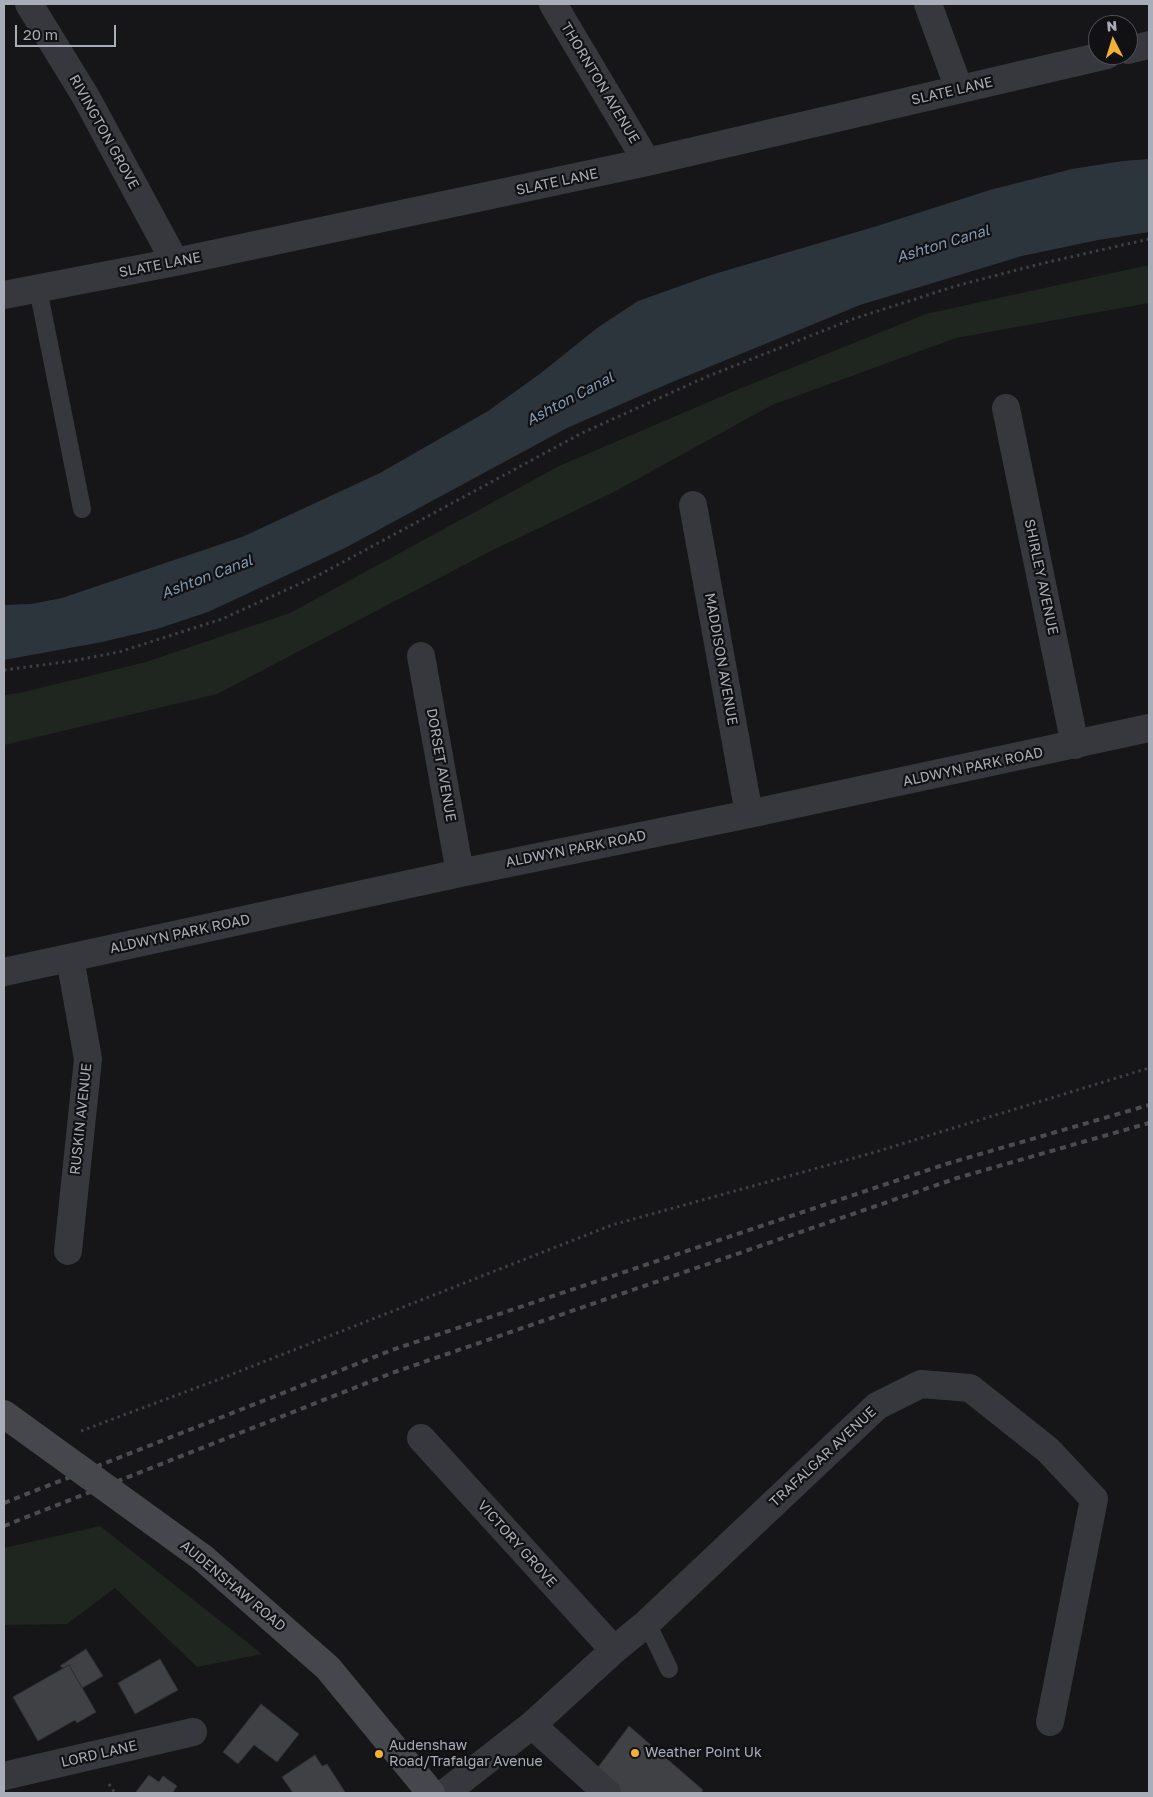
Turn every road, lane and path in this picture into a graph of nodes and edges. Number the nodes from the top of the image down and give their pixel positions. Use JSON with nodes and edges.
{"nodes":[{"id":1,"x":29,"y":4,"type":"edge"},
{"id":2,"x":553,"y":4,"type":"edge"},
{"id":3,"x":928,"y":4,"type":"edge"},
{"id":4,"x":1088,"y":59,"type":"edge"},
{"id":5,"x":959,"y":89,"type":"junction"},
{"id":6,"x":647,"y":162,"type":"junction"},
{"id":7,"x":1149,"y":239,"type":"edge"},
{"id":8,"x":175,"y":262,"type":"junction"},
{"id":9,"x":38,"y":289,"type":"junction"},
{"id":10,"x":4,"y":296,"type":"edge"},
{"id":11,"x":1006,"y":408,"type":"dead end"},
{"id":12,"x":693,"y":505,"type":"dead end"},
{"id":13,"x":82,"y":509,"type":"dead end"},
{"id":14,"x":421,"y":656,"type":"dead end"},
{"id":15,"x":4,"y":670,"type":"edge"},
{"id":16,"x":1149,"y":728,"type":"edge"},
{"id":17,"x":1075,"y":745,"type":"junction"},
{"id":18,"x":749,"y":814,"type":"junction"},
{"id":19,"x":460,"y":873,"type":"junction"},
{"id":20,"x":70,"y":958,"type":"junction"},
{"id":21,"x":4,"y":972,"type":"edge"},
{"id":22,"x":1149,"y":1068,"type":"edge"},
{"id":23,"x":68,"y":1251,"type":"dead end"},
{"id":24,"x":4,"y":1414,"type":"edge"},
{"id":25,"x":78,"y":1432,"type":"dead end"},
{"id":26,"x":421,"y":1438,"type":"dead end"},
{"id":27,"x":647,"y":1623,"type":"junction"},
{"id":28,"x":614,"y":1650,"type":"junction"},
{"id":29,"x":670,"y":1669,"type":"dead end"},
{"id":30,"x":1050,"y":1722,"type":"dead end"},
{"id":31,"x":532,"y":1725,"type":"junction"},
{"id":32,"x":193,"y":1732,"type":"dead end"},
{"id":33,"x":4,"y":1776,"type":"edge"},
{"id":34,"x":431,"y":1793,"type":"edge"},
{"id":35,"x":445,"y":1793,"type":"edge"},
{"id":36,"x":607,"y":1793,"type":"edge"}],
"edges":[{"from":1,"to":8,"type":"street","name":"RIVINGTON GROVE"},
{"from":2,"to":6,"type":"street","name":"THORNTON AVENUE"},
{"from":3,"to":5,"type":"street"},
{"from":4,"to":5,"type":"street","name":"SLATE LANE"},
{"from":5,"to":6,"type":"street","name":"SLATE LANE"},
{"from":6,"to":8,"type":"street","name":"SLATE LANE"},
{"from":7,"to":15,"type":"path"},
{"from":8,"to":9,"type":"street","name":"SLATE LANE"},
{"from":9,"to":10,"type":"street","name":"SLATE LANE"},
{"from":9,"to":13,"type":"lane"},
{"from":11,"to":17,"type":"street","name":"SHIRLEY AVENUE"},
{"from":12,"to":18,"type":"street","name":"MADDISON AVENUE"},
{"from":14,"to":19,"type":"street","name":"DORSET AVENUE"},
{"from":16,"to":17,"type":"street","name":"ALDWYN PARK ROAD"},
{"from":17,"to":18,"type":"street","name":"ALDWYN PARK ROAD"},
{"from":18,"to":19,"type":"street","name":"ALDWYN PARK ROAD"},
{"from":19,"to":20,"type":"street","name":"ALDWYN PARK ROAD"},
{"from":20,"to":21,"type":"street","name":"ALDWYN PARK ROAD"},
{"from":20,"to":23,"type":"street","name":"RUSKIN AVENUE"},
{"from":22,"to":25,"type":"path"},
{"from":24,"to":34,"type":"main road","name":"AUDENSHAW ROAD","bridge":true},
{"from":26,"to":28,"type":"street","name":"VICTORY GROVE"},
{"from":27,"to":28,"type":"street","name":"TRAFALGAR AVENUE"},
{"from":27,"to":29,"type":"lane"},
{"from":27,"to":30,"type":"street","name":"TRAFALGAR AVENUE"},
{"from":28,"to":31,"type":"street","name":"TRAFALGAR AVENUE"},
{"from":31,"to":35,"type":"street","name":"TRAFALGAR AVENUE"},
{"from":31,"to":36,"type":"street"},
{"from":32,"to":33,"type":"street","name":"LORD LANE"}]}
